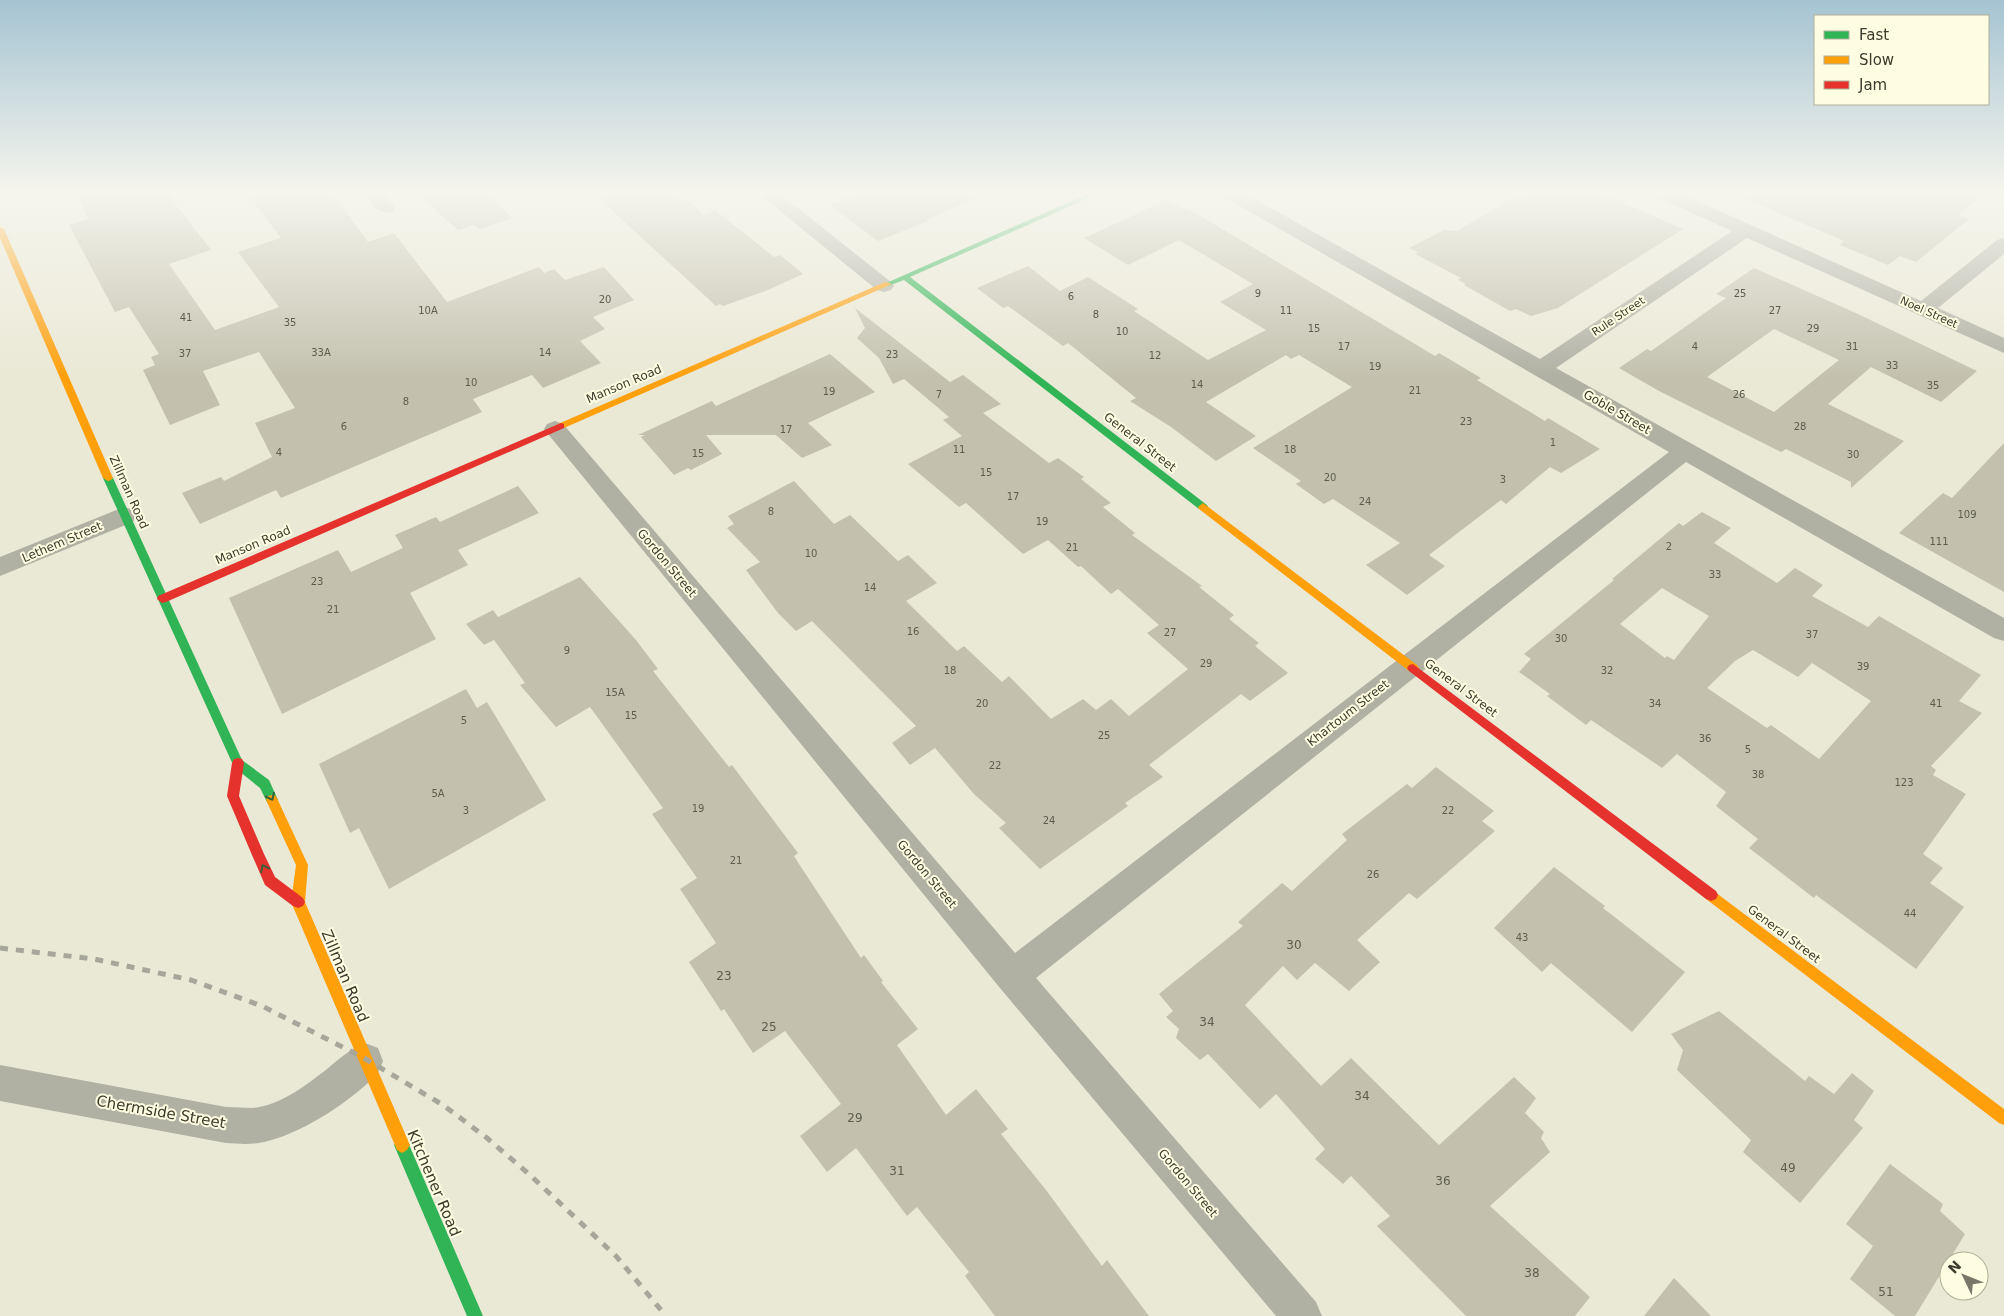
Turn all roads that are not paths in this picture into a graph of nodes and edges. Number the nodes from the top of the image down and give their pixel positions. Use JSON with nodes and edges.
{"nodes":[{"id":1,"x":11,"y":254,"type":"edge"},
{"id":2,"x":844,"y":254,"type":"edge"},
{"id":3,"x":958,"y":254,"type":"edge"},
{"id":4,"x":1338,"y":254,"type":"edge"},
{"id":5,"x":1710,"y":254,"type":"edge"},
{"id":6,"x":1800,"y":254,"type":"edge"},
{"id":7,"x":1991,"y":254,"type":"edge"},
{"id":8,"x":904,"y":278,"type":"junction"},
{"id":9,"x":884,"y":286,"type":"junction"},
{"id":10,"x":1923,"y":310,"type":"junction"},
{"id":11,"x":2004,"y":346,"type":"edge"},
{"id":12,"x":1541,"y":368,"type":"junction"},
{"id":13,"x":555,"y":429,"type":"junction"},
{"id":14,"x":1685,"y":451,"type":"junction"},
{"id":15,"x":124,"y":516,"type":"junction"},
{"id":16,"x":0,"y":567,"type":"edge"},
{"id":17,"x":162,"y":599,"type":"junction"},
{"id":18,"x":2004,"y":631,"type":"edge"},
{"id":19,"x":1410,"y":666,"type":"junction"},
{"id":20,"x":238,"y":763,"type":"junction"},
{"id":21,"x":298,"y":902,"type":"junction"},
{"id":22,"x":1012,"y":976,"type":"junction"},
{"id":23,"x":365,"y":1061,"type":"junction"},
{"id":24,"x":0,"y":1083,"type":"edge"},
{"id":25,"x":2004,"y":1118,"type":"edge"},
{"id":26,"x":475,"y":1316,"type":"edge"},
{"id":27,"x":1302,"y":1316,"type":"edge"}],
"edges":[{"from":1,"to":15,"type":"street","name":"Zillman Road"},
{"from":2,"to":9,"type":"street"},
{"from":3,"to":8,"type":"street","name":"Manson Road"},
{"from":4,"to":12,"type":"street","name":"Goble Street"},
{"from":5,"to":12,"type":"street","name":"Rule Street"},
{"from":6,"to":10,"type":"street","name":"Noel Street"},
{"from":7,"to":10,"type":"street"},
{"from":8,"to":9,"type":"street","name":"Manson Road"},
{"from":8,"to":19,"type":"street","name":"General Street"},
{"from":9,"to":13,"type":"street","name":"Manson Road"},
{"from":10,"to":11,"type":"street","name":"Noel Street"},
{"from":12,"to":14,"type":"street","name":"Goble Street"},
{"from":13,"to":17,"type":"street","name":"Manson Road"},
{"from":13,"to":22,"type":"street","name":"Gordon Street"},
{"from":14,"to":18,"type":"street","name":"Goble Street"},
{"from":14,"to":19,"type":"street","name":"Khartoum Street"},
{"from":15,"to":16,"type":"street","name":"Lethem Street"},
{"from":15,"to":17,"type":"street","name":"Zillman Road"},
{"from":17,"to":20,"type":"street","name":"Zillman Road"},
{"from":19,"to":22,"type":"street","name":"Khartoum Street"},
{"from":19,"to":25,"type":"street","name":"General Street"},
{"from":20,"to":21,"type":"street","name":"Zillman Road","one_way":true},
{"from":21,"to":20,"type":"street","one_way":true},
{"from":21,"to":23,"type":"street","name":"Zillman Road"},
{"from":22,"to":27,"type":"street","name":"Gordon Street"},
{"from":23,"to":24,"type":"street","name":"Chermside Street"},
{"from":23,"to":26,"type":"street","name":"Kitchener Road"}]}
